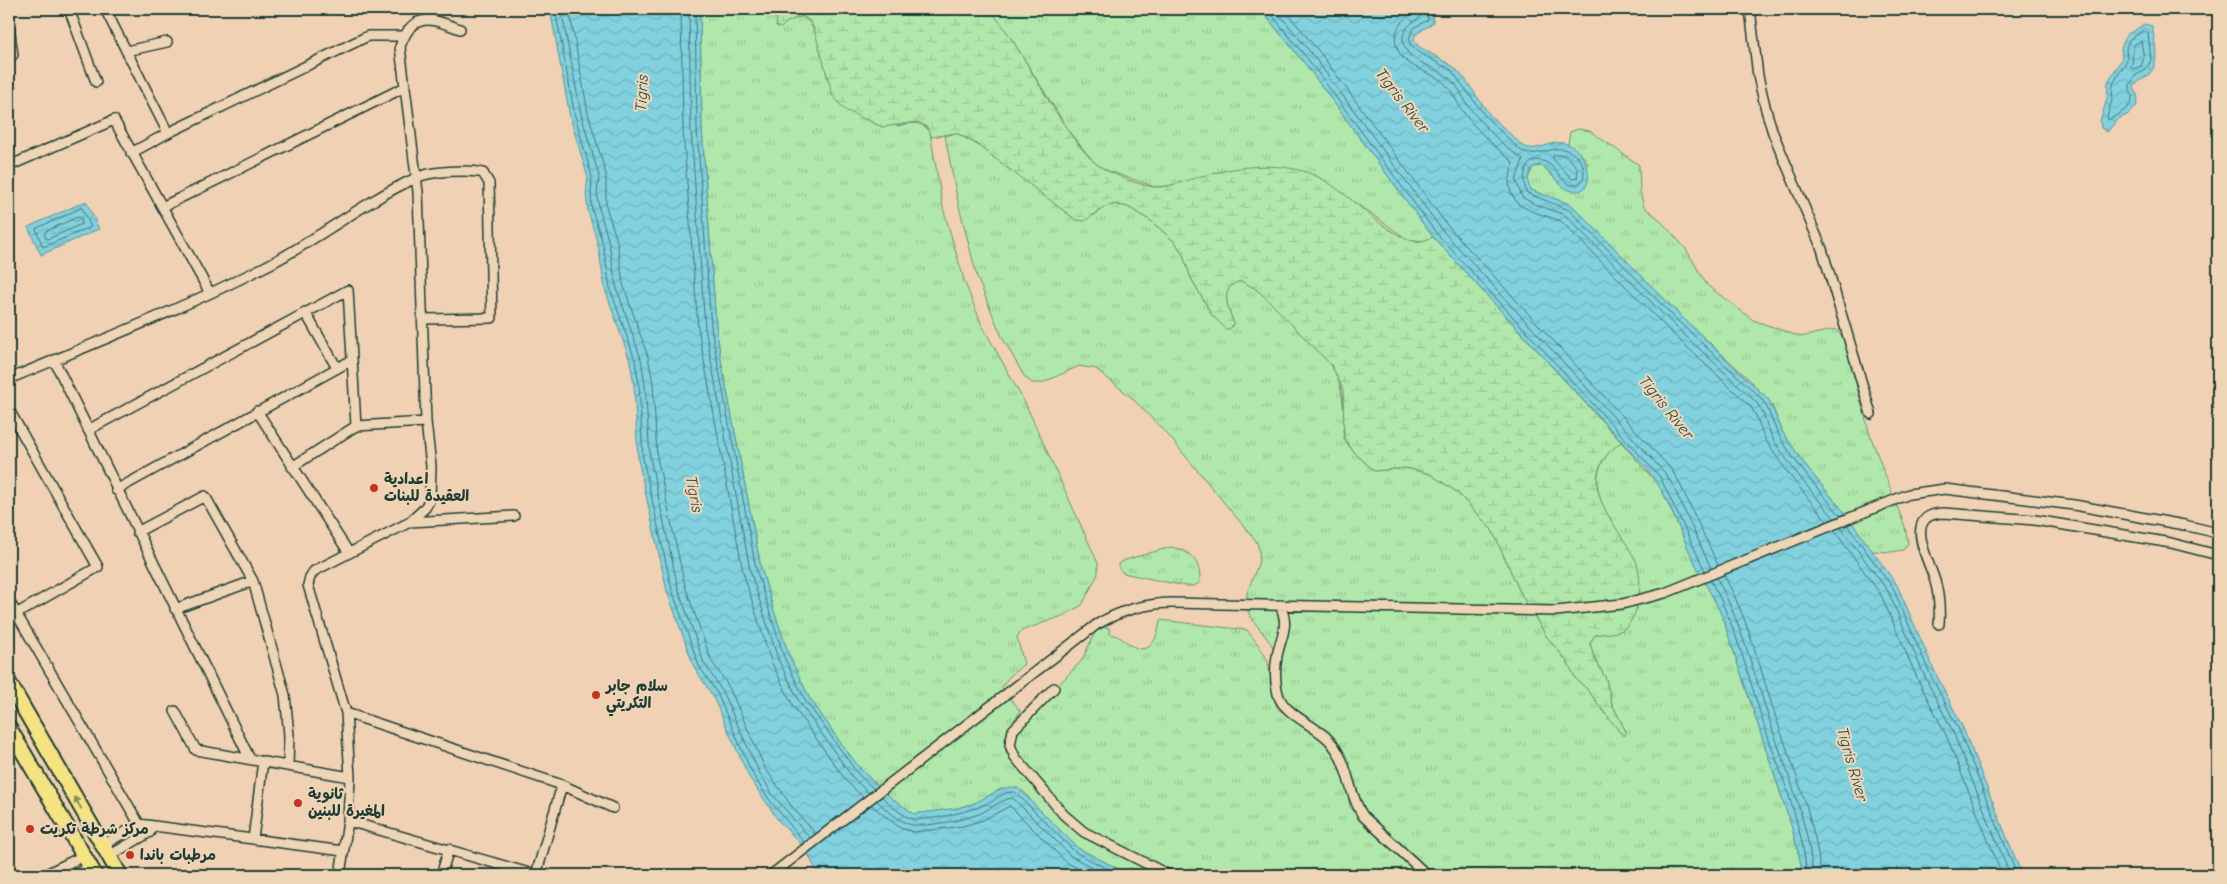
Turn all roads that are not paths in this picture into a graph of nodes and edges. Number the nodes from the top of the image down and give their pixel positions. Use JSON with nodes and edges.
{"nodes":[{"id":1,"x":69,"y":9,"type":"edge"},
{"id":2,"x":105,"y":9,"type":"edge"},
{"id":3,"x":431,"y":9,"type":"edge"},
{"id":4,"x":1750,"y":9,"type":"edge"},
{"id":5,"x":430,"y":19,"type":"junction"},
{"id":6,"x":9,"y":26,"type":"edge"},
{"id":7,"x":460,"y":29,"type":"dead end"},
{"id":8,"x":404,"y":36,"type":"junction"},
{"id":9,"x":167,"y":42,"type":"dead end"},
{"id":10,"x":126,"y":51,"type":"junction"},
{"id":11,"x":13,"y":56,"type":"dead end"},
{"id":12,"x":96,"y":82,"type":"dead end"},
{"id":13,"x":404,"y":87,"type":"junction"},
{"id":14,"x":168,"y":133,"type":"junction"},
{"id":15,"x":132,"y":153,"type":"junction"},
{"id":16,"x":9,"y":166,"type":"edge"},
{"id":17,"x":416,"y":178,"type":"junction"},
{"id":18,"x":162,"y":207,"type":"junction"},
{"id":19,"x":210,"y":294,"type":"junction"},
{"id":20,"x":306,"y":312,"type":"junction"},
{"id":21,"x":424,"y":319,"type":"junction"},
{"id":22,"x":54,"y":360,"type":"junction"},
{"id":23,"x":352,"y":360,"type":"junction"},
{"id":24,"x":337,"y":368,"type":"junction"},
{"id":25,"x":9,"y":379,"type":"edge"},
{"id":26,"x":9,"y":410,"type":"edge"},
{"id":27,"x":257,"y":411,"type":"junction"},
{"id":28,"x":1871,"y":414,"type":"dead end"},
{"id":29,"x":426,"y":422,"type":"junction"},
{"id":30,"x":356,"y":426,"type":"junction"},
{"id":31,"x":88,"y":430,"type":"junction"},
{"id":32,"x":292,"y":468,"type":"junction"},
{"id":33,"x":116,"y":490,"type":"junction"},
{"id":34,"x":514,"y":516,"type":"dead end"},
{"id":35,"x":410,"y":522,"type":"junction"},
{"id":36,"x":138,"y":532,"type":"junction"},
{"id":37,"x":2218,"y":533,"type":"edge"},
{"id":38,"x":348,"y":553,"type":"junction"},
{"id":39,"x":2218,"y":555,"type":"edge"},
{"id":40,"x":253,"y":582,"type":"junction"},
{"id":41,"x":9,"y":601,"type":"edge"},
{"id":42,"x":1280,"y":605,"type":"junction"},
{"id":43,"x":176,"y":609,"type":"junction"},
{"id":44,"x":16,"y":614,"type":"junction"},
{"id":45,"x":1940,"y":624,"type":"dead end"},
{"id":46,"x":9,"y":683,"type":"edge"},
{"id":47,"x":1054,"y":688,"type":"dead end"},
{"id":48,"x":175,"y":711,"type":"dead end"},
{"id":49,"x":346,"y":713,"type":"junction"},
{"id":50,"x":9,"y":728,"type":"edge"},
{"id":51,"x":250,"y":759,"type":"junction"},
{"id":52,"x":262,"y":761,"type":"junction"},
{"id":53,"x":288,"y":766,"type":"junction"},
{"id":54,"x":350,"y":777,"type":"junction"},
{"id":55,"x":562,"y":785,"type":"junction"},
{"id":56,"x":613,"y":808,"type":"dead end"},
{"id":57,"x":348,"y":821,"type":"junction"},
{"id":58,"x":139,"y":824,"type":"junction"},
{"id":59,"x":159,"y":826,"type":"junction"},
{"id":60,"x":145,"y":834,"type":"junction"},
{"id":61,"x":253,"y":839,"type":"junction"},
{"id":62,"x":449,"y":849,"type":"junction"},
{"id":63,"x":106,"y":850,"type":"junction"},
{"id":64,"x":343,"y":851,"type":"junction"},
{"id":65,"x":89,"y":866,"type":"edge"},
{"id":66,"x":44,"y":875,"type":"edge"},
{"id":67,"x":73,"y":875,"type":"edge"},
{"id":68,"x":120,"y":875,"type":"edge"},
{"id":69,"x":340,"y":875,"type":"edge"},
{"id":70,"x":442,"y":875,"type":"edge"},
{"id":71,"x":536,"y":875,"type":"edge"},
{"id":72,"x":771,"y":875,"type":"edge"},
{"id":73,"x":1169,"y":875,"type":"edge"},
{"id":74,"x":1427,"y":875,"type":"edge"}],
"edges":[{"from":1,"to":12,"type":"street"},
{"from":2,"to":10,"type":"street"},
{"from":3,"to":5,"type":"street"},
{"from":4,"to":28,"type":"street"},
{"from":5,"to":7,"type":"street"},
{"from":5,"to":8,"type":"street"},
{"from":6,"to":11,"type":"street"},
{"from":8,"to":13,"type":"street"},
{"from":8,"to":14,"type":"street"},
{"from":9,"to":10,"type":"street"},
{"from":10,"to":14,"type":"street"},
{"from":13,"to":17,"type":"street"},
{"from":13,"to":18,"type":"street"},
{"from":14,"to":15,"type":"street"},
{"from":15,"to":16,"type":"street"},
{"from":15,"to":18,"type":"street"},
{"from":17,"to":19,"type":"street"},
{"from":17,"to":21,"type":"street"},
{"from":17,"to":21,"type":"street"},
{"from":18,"to":19,"type":"street"},
{"from":19,"to":22,"type":"street"},
{"from":20,"to":23,"type":"street"},
{"from":20,"to":24,"type":"street"},
{"from":20,"to":31,"type":"street"},
{"from":21,"to":29,"type":"street"},
{"from":22,"to":25,"type":"street"},
{"from":22,"to":31,"type":"street"},
{"from":23,"to":24,"type":"street"},
{"from":23,"to":30,"type":"street"},
{"from":24,"to":27,"type":"street"},
{"from":26,"to":44,"type":"street"},
{"from":27,"to":32,"type":"street"},
{"from":27,"to":33,"type":"street"},
{"from":29,"to":30,"type":"street"},
{"from":29,"to":35,"type":"street"},
{"from":30,"to":32,"type":"street"},
{"from":31,"to":33,"type":"street"},
{"from":32,"to":38,"type":"street"},
{"from":33,"to":36,"type":"street"},
{"from":34,"to":35,"type":"street"},
{"from":35,"to":38,"type":"street"},
{"from":36,"to":40,"type":"street"},
{"from":36,"to":43,"type":"street"},
{"from":37,"to":42,"type":"street"},
{"from":38,"to":49,"type":"street"},
{"from":39,"to":45,"type":"street"},
{"from":40,"to":43,"type":"street"},
{"from":40,"to":53,"type":"street"},
{"from":41,"to":44,"type":"street"},
{"from":42,"to":72,"type":"street"},
{"from":42,"to":74,"type":"street"},
{"from":43,"to":51,"type":"street"},
{"from":44,"to":58,"type":"street"},
{"from":63,"to":46,"type":"main road","one_way":true},
{"from":47,"to":73,"type":"street"},
{"from":48,"to":51,"type":"street"},
{"from":49,"to":54,"type":"street"},
{"from":49,"to":55,"type":"street"},
{"from":50,"to":65,"type":"main road"},
{"from":51,"to":52,"type":"street"},
{"from":52,"to":53,"type":"street"},
{"from":52,"to":61,"type":"street"},
{"from":53,"to":54,"type":"street"},
{"from":54,"to":57,"type":"street"},
{"from":55,"to":56,"type":"street"},
{"from":55,"to":71,"type":"street"},
{"from":57,"to":62,"type":"street"},
{"from":57,"to":64,"type":"street"},
{"from":58,"to":59,"type":"street"},
{"from":58,"to":60,"type":"street"},
{"from":58,"to":63,"type":"street"},
{"from":59,"to":60,"type":"street"},
{"from":59,"to":61,"type":"street"},
{"from":60,"to":63,"type":"street"},
{"from":61,"to":64,"type":"street"},
{"from":62,"to":70,"type":"street"},
{"from":62,"to":71,"type":"street"},
{"from":63,"to":68,"type":"main road"},
{"from":64,"to":69,"type":"street"},
{"from":65,"to":66,"type":"street"},
{"from":65,"to":67,"type":"street"}]}
